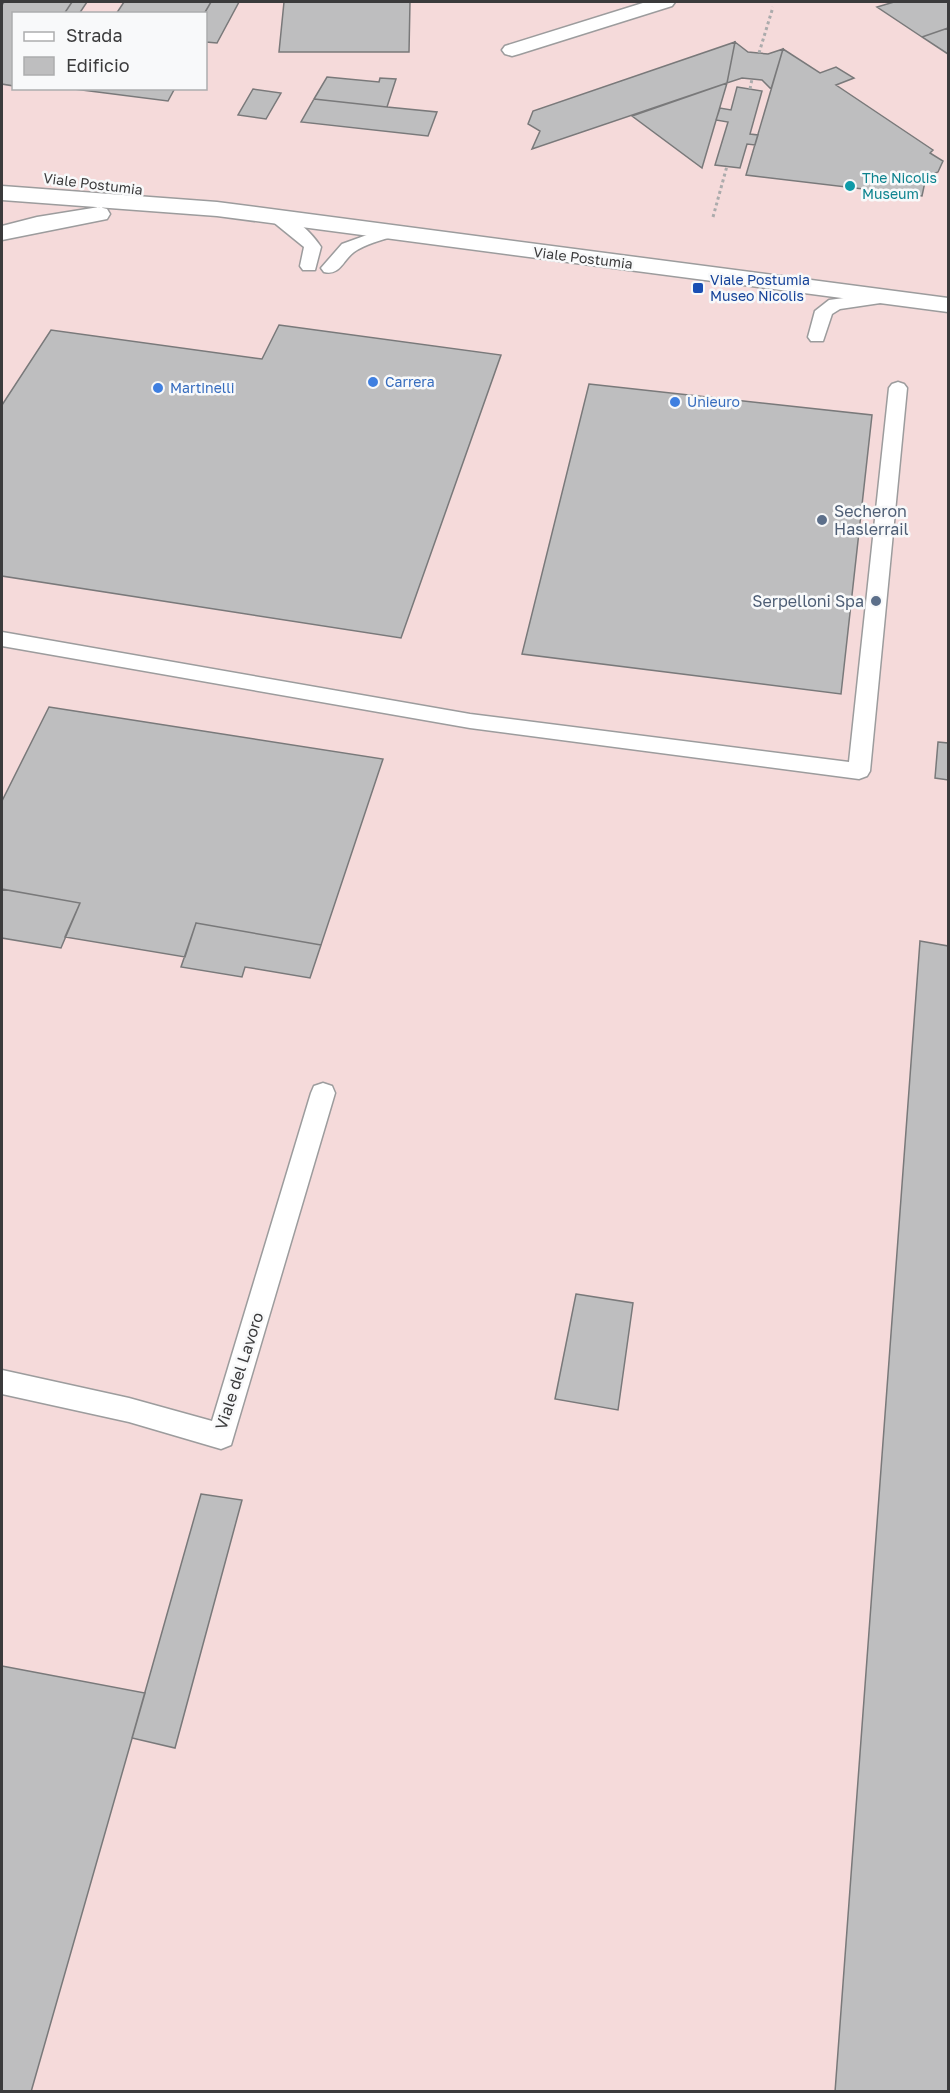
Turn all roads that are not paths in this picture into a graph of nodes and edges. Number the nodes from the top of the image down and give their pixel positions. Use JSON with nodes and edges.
{"nodes":[{"id":1,"x":665,"y":2,"type":"edge"},
{"id":2,"x":512,"y":50,"type":"dead end"},
{"id":3,"x":2,"y":172,"type":"edge"},
{"id":4,"x":2,"y":193,"type":"edge"},
{"id":5,"x":2,"y":206,"type":"edge"},
{"id":6,"x":217,"y":209,"type":"junction"},
{"id":7,"x":278,"y":217,"type":"junction"},
{"id":8,"x":2,"y":219,"type":"edge"},
{"id":9,"x":389,"y":232,"type":"junction"},
{"id":10,"x":2,"y":233,"type":"edge"},
{"id":11,"x":309,"y":266,"type":"dead end"},
{"id":12,"x":330,"y":268,"type":"dead end"},
{"id":13,"x":890,"y":297,"type":"junction"},
{"id":14,"x":948,"y":305,"type":"edge"},
{"id":15,"x":817,"y":337,"type":"dead end"},
{"id":16,"x":898,"y":388,"type":"dead end"},
{"id":17,"x":2,"y":639,"type":"edge"},
{"id":18,"x":323,"y":1093,"type":"dead end"},
{"id":19,"x":2,"y":1382,"type":"edge"}],
"edges":[{"from":1,"to":2,"type":"main road"},
{"from":3,"to":6,"type":"main road","name":"Viale Postumia"},
{"from":4,"to":6,"type":"main road","name":"Viale Postumia"},
{"from":5,"to":8,"type":"main road"},
{"from":6,"to":7,"type":"main road","name":"Viale Postumia"},
{"from":6,"to":10,"type":"main road","name":"Viale Postumia"},
{"from":7,"to":9,"type":"main road","name":"Viale Postumia"},
{"from":7,"to":11,"type":"lane"},
{"from":9,"to":12,"type":"lane"},
{"from":9,"to":13,"type":"main road","name":"Viale Postumia"},
{"from":13,"to":14,"type":"main road","name":"Viale Postumia"},
{"from":13,"to":15,"type":"lane"},
{"from":16,"to":17,"type":"lane"},
{"from":18,"to":19,"type":"lane","name":"Viale del Lavoro"}]}
